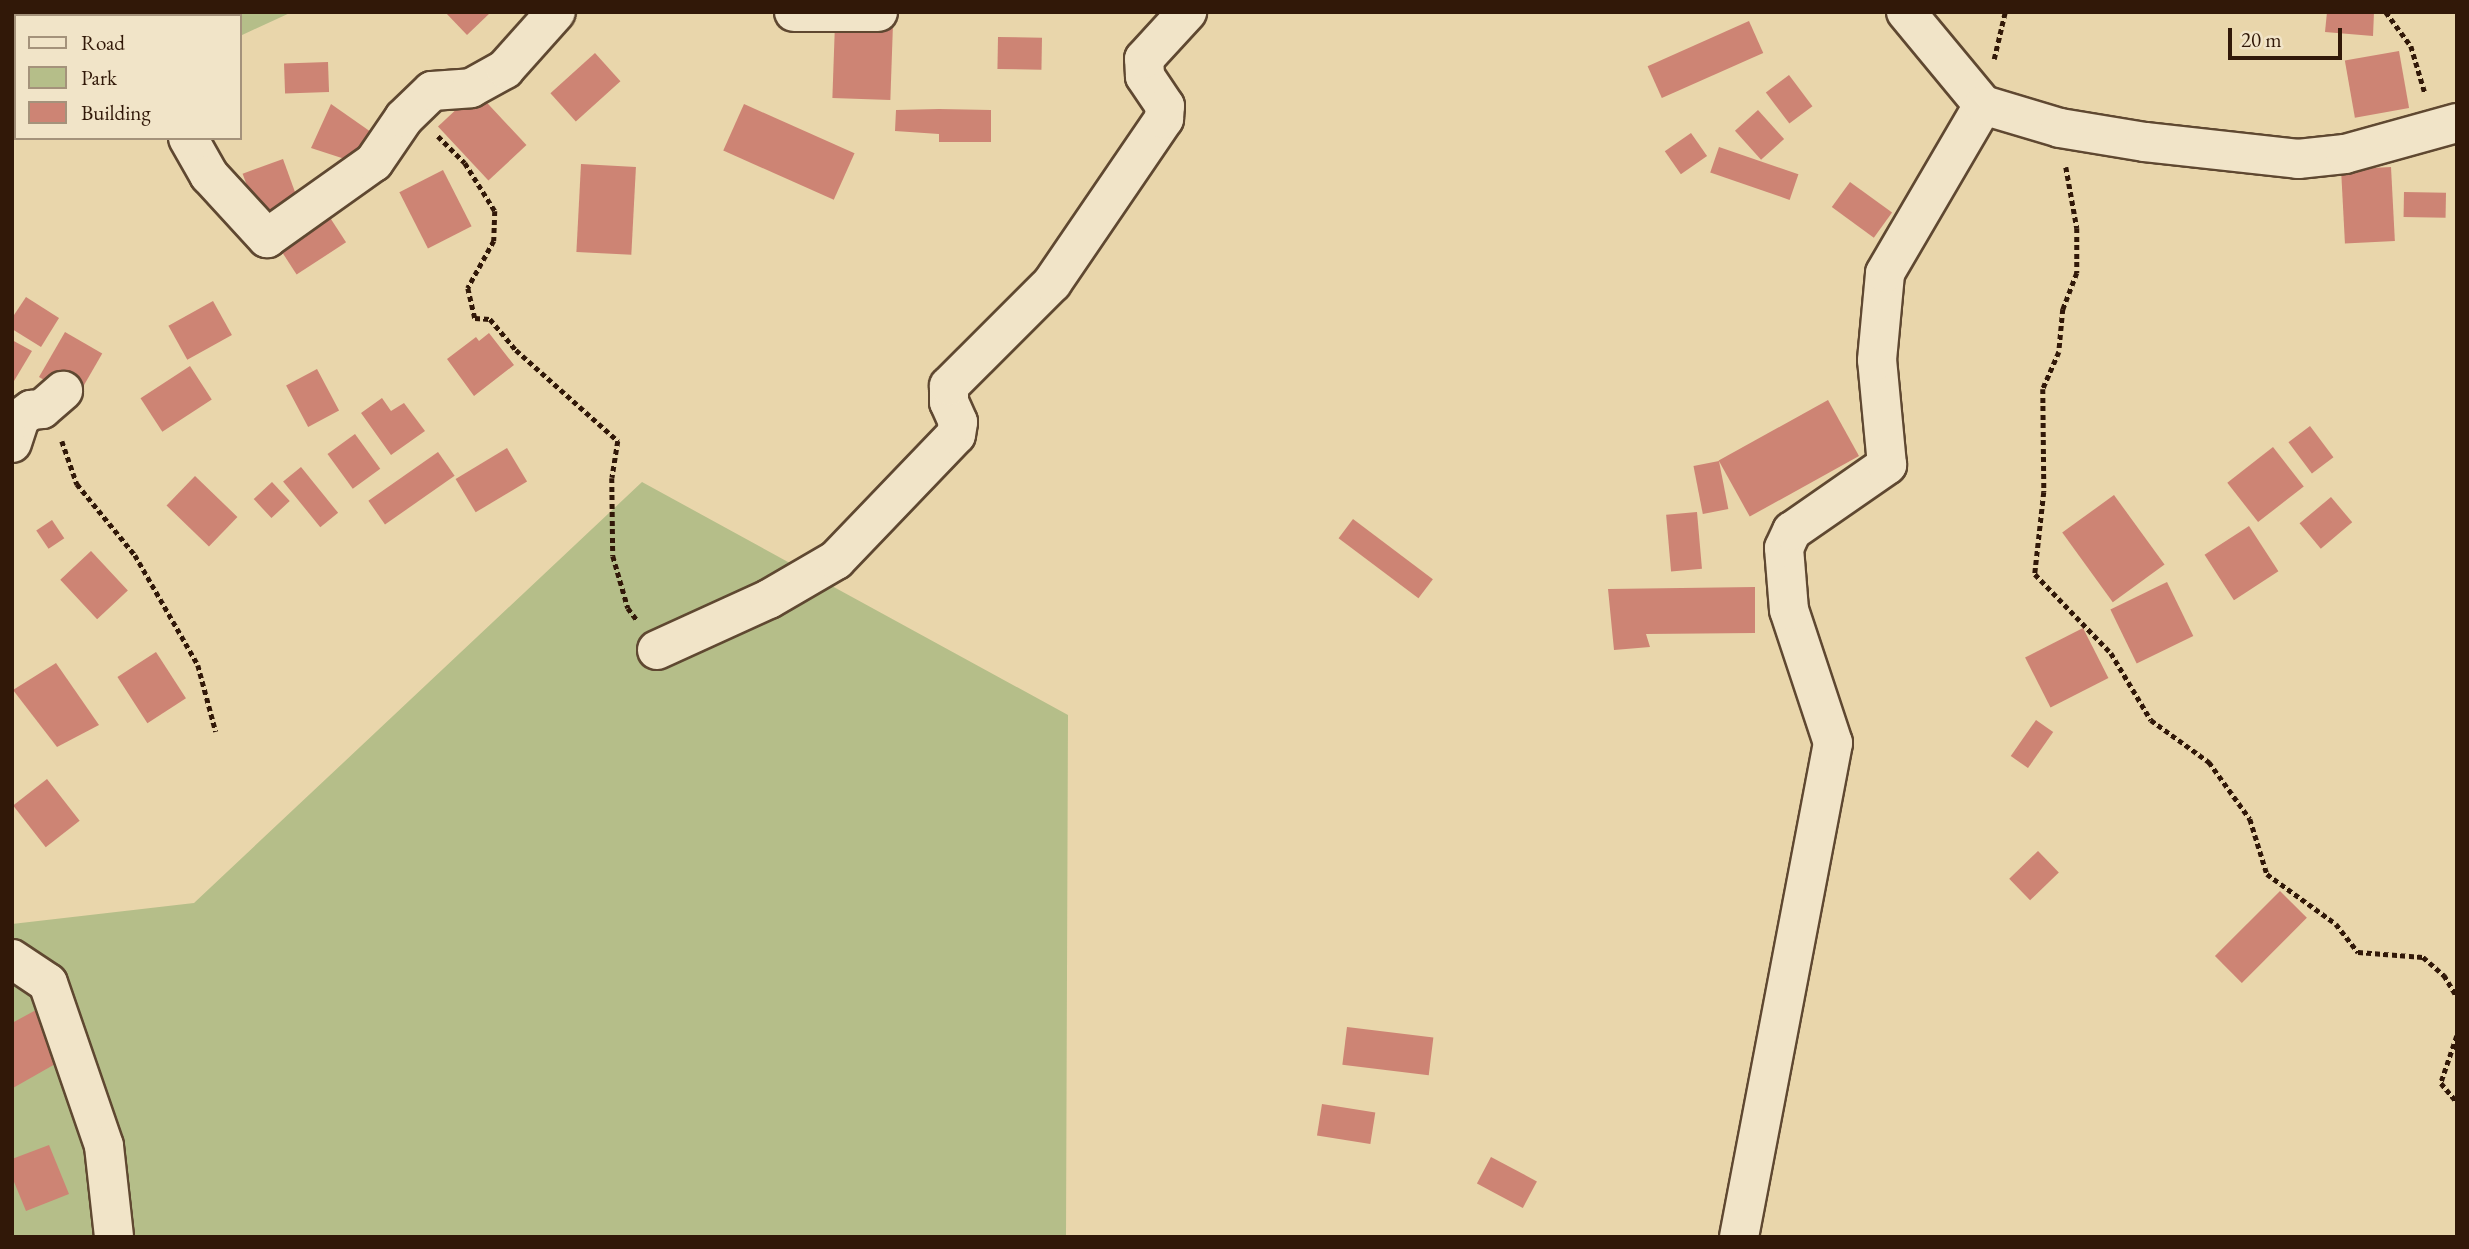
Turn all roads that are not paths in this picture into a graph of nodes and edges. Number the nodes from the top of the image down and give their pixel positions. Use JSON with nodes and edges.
{"nodes":[{"id":1,"x":556,"y":12,"type":"edge"},
{"id":2,"x":794,"y":12,"type":"edge"},
{"id":3,"x":878,"y":12,"type":"edge"},
{"id":4,"x":1187,"y":12,"type":"edge"},
{"id":5,"x":1906,"y":12,"type":"edge"},
{"id":6,"x":1983,"y":104,"type":"junction"},
{"id":7,"x":2451,"y":125,"type":"edge"},
{"id":8,"x":189,"y":140,"type":"edge"},
{"id":9,"x":60,"y":395,"type":"road end"},
{"id":10,"x":12,"y":443,"type":"edge"},
{"id":11,"x":657,"y":650,"type":"road end"},
{"id":12,"x":12,"y":959,"type":"edge"},
{"id":13,"x":114,"y":1237,"type":"edge"},
{"id":14,"x":1739,"y":1237,"type":"edge"}],
"edges":[{"from":1,"to":8,"type":"street"},
{"from":2,"to":3,"type":"street"},
{"from":4,"to":11,"type":"street"},
{"from":5,"to":6,"type":"street"},
{"from":6,"to":7,"type":"street"},
{"from":6,"to":14,"type":"street"},
{"from":9,"to":10,"type":"street"},
{"from":12,"to":13,"type":"street"}]}
